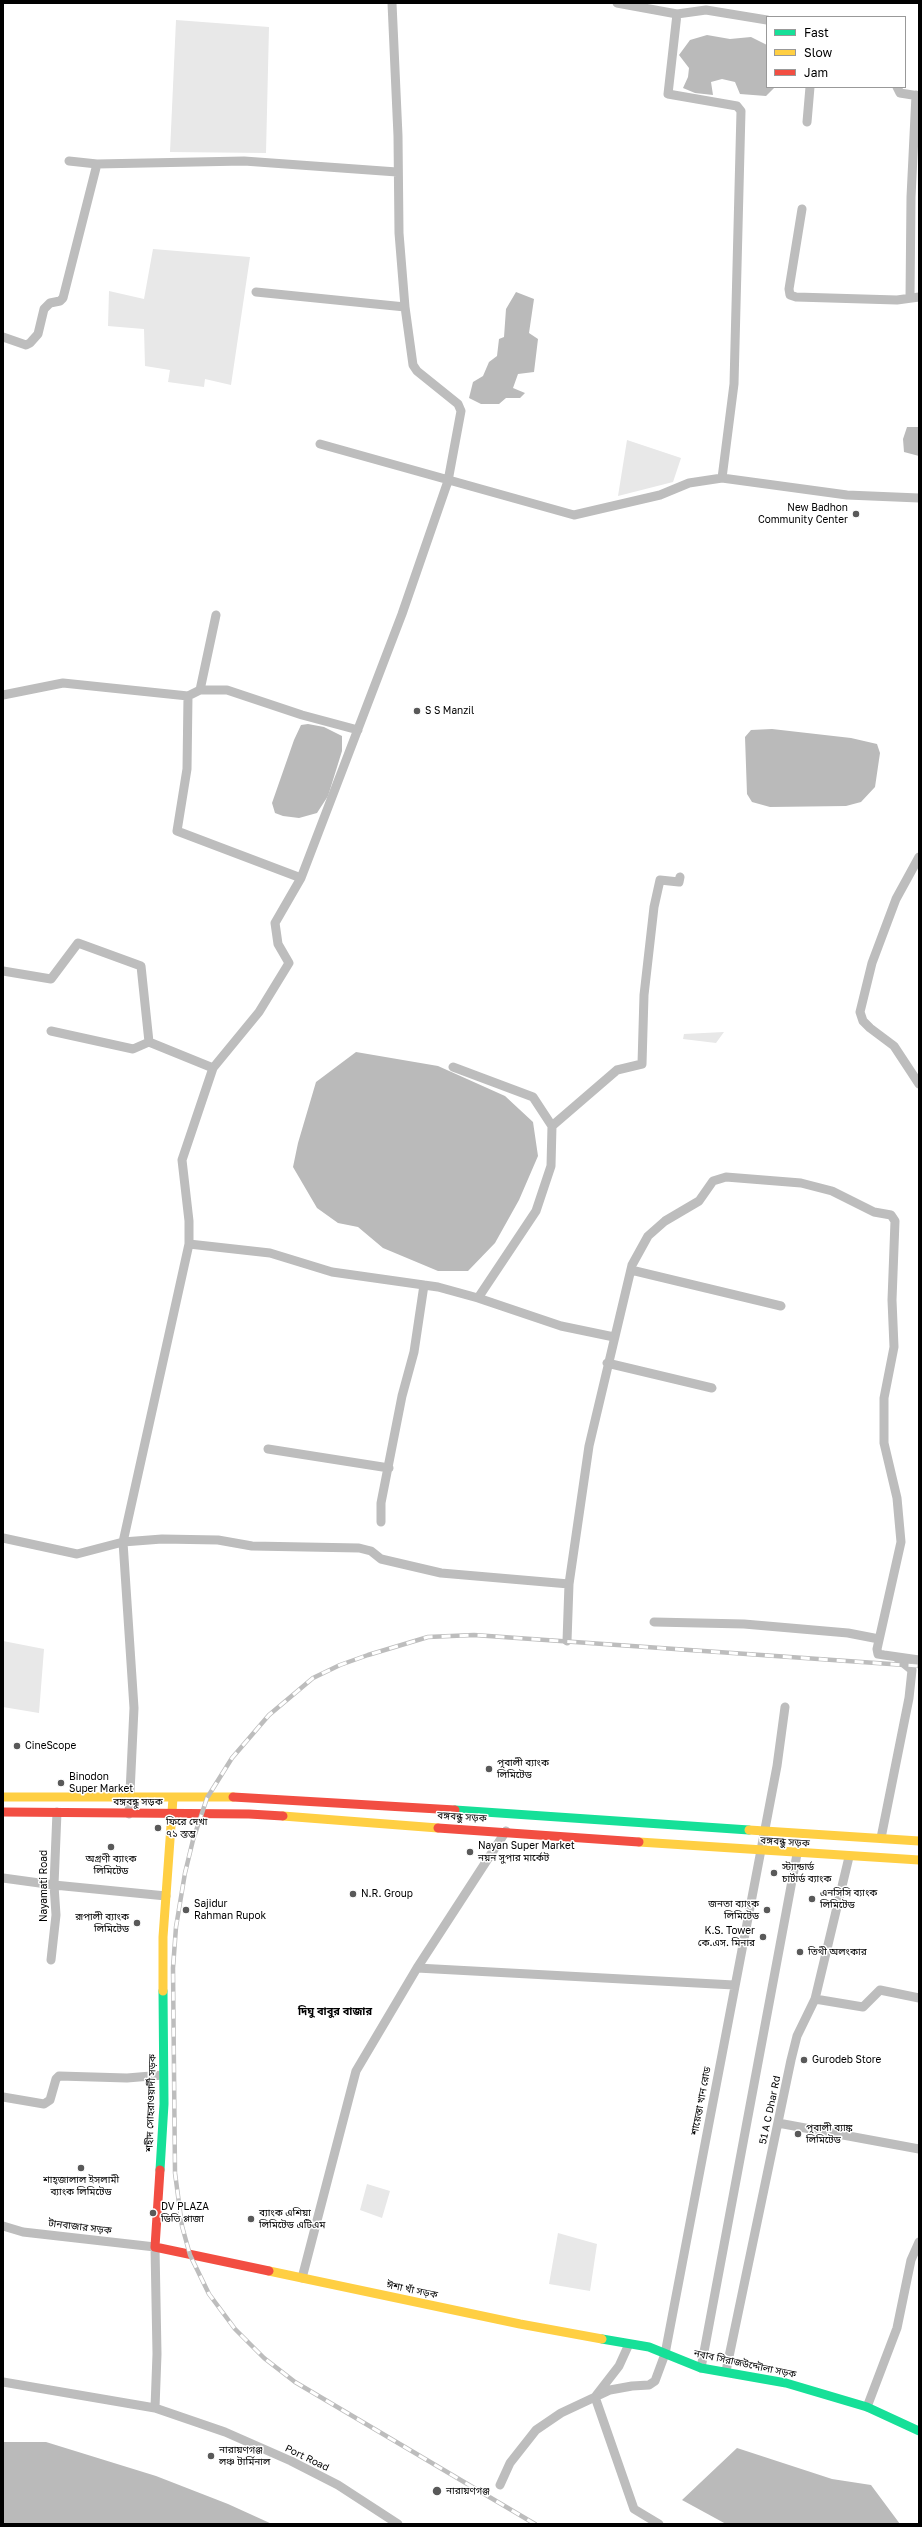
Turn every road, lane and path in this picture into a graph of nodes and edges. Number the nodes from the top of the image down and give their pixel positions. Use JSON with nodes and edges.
{"nodes":[{"id":1,"x":392,"y":3,"type":"edge"},
{"id":2,"x":616,"y":3,"type":"edge"},
{"id":3,"x":677,"y":14,"type":"junction"},
{"id":4,"x":766,"y":20,"type":"edge"},
{"id":5,"x":810,"y":88,"type":"edge"},
{"id":6,"x":898,"y":88,"type":"edge"},
{"id":7,"x":917,"y":96,"type":"edge"},
{"id":8,"x":807,"y":122,"type":"dead end"},
{"id":9,"x":69,"y":161,"type":"dead end"},
{"id":10,"x":97,"y":164,"type":"junction"},
{"id":11,"x":397,"y":172,"type":"junction"},
{"id":12,"x":802,"y":210,"type":"dead end"},
{"id":13,"x":256,"y":292,"type":"dead end"},
{"id":14,"x":915,"y":298,"type":"edge"},
{"id":15,"x":405,"y":307,"type":"junction"},
{"id":16,"x":3,"y":337,"type":"edge"},
{"id":17,"x":320,"y":444,"type":"dead end"},
{"id":18,"x":722,"y":478,"type":"junction"},
{"id":19,"x":448,"y":481,"type":"junction"},
{"id":20,"x":919,"y":498,"type":"edge"},
{"id":21,"x":216,"y":615,"type":"dead end"},
{"id":22,"x":200,"y":690,"type":"junction"},
{"id":23,"x":3,"y":695,"type":"edge"},
{"id":24,"x":188,"y":696,"type":"junction"},
{"id":25,"x":358,"y":730,"type":"junction"},
{"id":26,"x":919,"y":857,"type":"edge"},
{"id":27,"x":680,"y":877,"type":"dead end"},
{"id":28,"x":301,"y":878,"type":"junction"},
{"id":29,"x":3,"y":971,"type":"edge"},
{"id":30,"x":51,"y":1031,"type":"dead end"},
{"id":31,"x":149,"y":1042,"type":"junction"},
{"id":32,"x":453,"y":1067,"type":"dead end"},
{"id":33,"x":213,"y":1068,"type":"junction"},
{"id":34,"x":919,"y":1084,"type":"edge"},
{"id":35,"x":552,"y":1126,"type":"junction"},
{"id":36,"x":189,"y":1244,"type":"junction"},
{"id":37,"x":631,"y":1270,"type":"junction"},
{"id":38,"x":424,"y":1285,"type":"junction"},
{"id":39,"x":478,"y":1298,"type":"junction"},
{"id":40,"x":781,"y":1306,"type":"dead end"},
{"id":41,"x":614,"y":1337,"type":"junction"},
{"id":42,"x":607,"y":1363,"type":"junction"},
{"id":43,"x":712,"y":1388,"type":"dead end"},
{"id":44,"x":268,"y":1449,"type":"dead end"},
{"id":45,"x":389,"y":1468,"type":"junction"},
{"id":46,"x":381,"y":1522,"type":"dead end"},
{"id":47,"x":3,"y":1538,"type":"edge"},
{"id":48,"x":123,"y":1542,"type":"junction"},
{"id":49,"x":569,"y":1584,"type":"junction"},
{"id":50,"x":654,"y":1622,"type":"dead end"},
{"id":51,"x":879,"y":1639,"type":"junction"},
{"id":52,"x":567,"y":1641,"type":"dead end"},
{"id":53,"x":895,"y":1656,"type":"junction"},
{"id":54,"x":919,"y":1660,"type":"edge"},
{"id":55,"x":785,"y":1707,"type":"dead end"},
{"id":56,"x":3,"y":1797,"type":"edge"},
{"id":57,"x":130,"y":1798,"type":"junction"},
{"id":58,"x":172,"y":1798,"type":"junction"},
{"id":59,"x":3,"y":1812,"type":"edge"},
{"id":60,"x":57,"y":1812,"type":"junction"},
{"id":61,"x":129,"y":1814,"type":"junction"},
{"id":62,"x":172,"y":1814,"type":"junction"},
{"id":63,"x":506,"y":1831,"type":"junction"},
{"id":64,"x":763,"y":1831,"type":"junction"},
{"id":65,"x":881,"y":1838,"type":"junction"},
{"id":66,"x":919,"y":1840,"type":"edge"},
{"id":67,"x":759,"y":1851,"type":"junction"},
{"id":68,"x":797,"y":1854,"type":"junction"},
{"id":69,"x":849,"y":1857,"type":"junction"},
{"id":70,"x":919,"y":1860,"type":"edge"},
{"id":71,"x":3,"y":1878,"type":"edge"},
{"id":72,"x":54,"y":1885,"type":"junction"},
{"id":73,"x":166,"y":1896,"type":"junction"},
{"id":74,"x":51,"y":1960,"type":"dead end"},
{"id":75,"x":417,"y":1968,"type":"junction"},
{"id":76,"x":734,"y":1985,"type":"junction"},
{"id":77,"x":919,"y":1998,"type":"edge"},
{"id":78,"x":815,"y":1999,"type":"junction"},
{"id":79,"x":163,"y":2074,"type":"junction"},
{"id":80,"x":3,"y":2097,"type":"edge"},
{"id":81,"x":778,"y":2122,"type":"junction"},
{"id":82,"x":919,"y":2149,"type":"edge"},
{"id":83,"x":3,"y":2226,"type":"edge"},
{"id":84,"x":919,"y":2242,"type":"edge"},
{"id":85,"x":155,"y":2247,"type":"junction"},
{"id":86,"x":302,"y":2278,"type":"junction"},
{"id":87,"x":628,"y":2344,"type":"junction"},
{"id":88,"x":665,"y":2354,"type":"junction"},
{"id":89,"x":701,"y":2368,"type":"junction"},
{"id":90,"x":726,"y":2371,"type":"junction"},
{"id":91,"x":3,"y":2382,"type":"edge"},
{"id":92,"x":595,"y":2397,"type":"junction"},
{"id":93,"x":867,"y":2407,"type":"junction"},
{"id":94,"x":155,"y":2408,"type":"junction"},
{"id":95,"x":919,"y":2431,"type":"edge"},
{"id":96,"x":500,"y":2485,"type":"dead end"},
{"id":97,"x":398,"y":2524,"type":"edge"},
{"id":98,"x":659,"y":2524,"type":"edge"}],
"edges":[{"from":1,"to":11,"type":"street"},
{"from":2,"to":3,"type":"street"},
{"from":3,"to":4,"type":"street"},
{"from":3,"to":18,"type":"street"},
{"from":5,"to":8,"type":"street"},
{"from":6,"to":7,"type":"street"},
{"from":7,"to":14,"type":"street"},
{"from":9,"to":10,"type":"street"},
{"from":10,"to":11,"type":"street"},
{"from":10,"to":16,"type":"street"},
{"from":11,"to":15,"type":"street"},
{"from":12,"to":14,"type":"street"},
{"from":13,"to":15,"type":"street"},
{"from":15,"to":19,"type":"street"},
{"from":17,"to":19,"type":"street"},
{"from":18,"to":19,"type":"street"},
{"from":18,"to":20,"type":"street"},
{"from":19,"to":25,"type":"street"},
{"from":21,"to":22,"type":"street"},
{"from":22,"to":24,"type":"street"},
{"from":22,"to":25,"type":"street"},
{"from":23,"to":24,"type":"street"},
{"from":24,"to":28,"type":"street"},
{"from":25,"to":28,"type":"street"},
{"from":26,"to":34,"type":"street"},
{"from":27,"to":35,"type":"street"},
{"from":28,"to":33,"type":"street"},
{"from":29,"to":31,"type":"street"},
{"from":30,"to":31,"type":"street"},
{"from":31,"to":33,"type":"street"},
{"from":32,"to":35,"type":"street"},
{"from":33,"to":36,"type":"street"},
{"from":35,"to":39,"type":"street"},
{"from":36,"to":38,"type":"street"},
{"from":36,"to":48,"type":"street"},
{"from":37,"to":40,"type":"street"},
{"from":37,"to":41,"type":"street"},
{"from":37,"to":51,"type":"street"},
{"from":38,"to":39,"type":"street"},
{"from":38,"to":45,"type":"street"},
{"from":39,"to":41,"type":"street"},
{"from":41,"to":42,"type":"street"},
{"from":42,"to":43,"type":"street"},
{"from":42,"to":49,"type":"street"},
{"from":44,"to":45,"type":"street"},
{"from":45,"to":46,"type":"street"},
{"from":47,"to":48,"type":"street"},
{"from":48,"to":49,"type":"street"},
{"from":48,"to":57,"type":"street"},
{"from":49,"to":52,"type":"street"},
{"from":50,"to":51,"type":"street"},
{"from":51,"to":53,"type":"street"},
{"from":53,"to":54,"type":"street"},
{"from":53,"to":65,"type":"street"},
{"from":55,"to":64,"type":"street","name":"শায়েস্তা খান রোড"},
{"from":56,"to":57,"type":"main road","name":"বঙ্গবন্ধু সড়ক"},
{"from":57,"to":58,"type":"main road","name":"বঙ্গবন্ধু সড়ক"},
{"from":57,"to":61,"type":"street"},
{"from":58,"to":62,"type":"main road","name":"শহীদ সোহরাওয়ার্দী সড়ক"},
{"from":58,"to":64,"type":"main road","name":"বঙ্গবন্ধু সড়ক"},
{"from":59,"to":60,"type":"main road","name":"বঙ্গবন্ধু সড়ক"},
{"from":60,"to":61,"type":"main road","name":"বঙ্গবন্ধু সড়ক"},
{"from":60,"to":72,"type":"street","name":"Nayamati Road"},
{"from":61,"to":62,"type":"main road","name":"বঙ্গবন্ধু সড়ক"},
{"from":62,"to":63,"type":"main road","name":"বঙ্গবন্ধু সড়ক"},
{"from":62,"to":73,"type":"main road","name":"শহীদ সোহরাওয়ার্দী সড়ক"},
{"from":63,"to":67,"type":"main road","name":"বঙ্গবন্ধু সড়ক"},
{"from":63,"to":75,"type":"street"},
{"from":64,"to":65,"type":"main road","name":"বঙ্গবন্ধু সড়ক"},
{"from":64,"to":67,"type":"street","name":"শায়েস্তা খান রোড"},
{"from":65,"to":66,"type":"main road","name":"বঙ্গবন্ধু সড়ক"},
{"from":67,"to":68,"type":"main road","name":"বঙ্গবন্ধু সড়ক"},
{"from":67,"to":76,"type":"street","name":"শায়েস্তা খান রোড"},
{"from":68,"to":69,"type":"main road","name":"বঙ্গবন্ধু সড়ক"},
{"from":68,"to":89,"type":"street"},
{"from":69,"to":70,"type":"main road","name":"বঙ্গবন্ধু সড়ক"},
{"from":69,"to":78,"type":"street","name":"51 A C Dhar Rd"},
{"from":71,"to":72,"type":"street"},
{"from":72,"to":73,"type":"street"},
{"from":72,"to":74,"type":"street","name":"Nayamati Road"},
{"from":73,"to":79,"type":"main road","name":"শহীদ সোহরাওয়ার্দী সড়ক"},
{"from":75,"to":76,"type":"street"},
{"from":75,"to":86,"type":"street"},
{"from":76,"to":88,"type":"street","name":"শায়েস্তা খান রোড"},
{"from":77,"to":78,"type":"street"},
{"from":78,"to":81,"type":"street","name":"51 A C Dhar Rd"},
{"from":79,"to":80,"type":"street"},
{"from":79,"to":85,"type":"main road","name":"শহীদ সোহরাওয়ার্দী সড়ক"},
{"from":81,"to":82,"type":"street"},
{"from":81,"to":90,"type":"street","name":"51 A C Dhar Rd"},
{"from":83,"to":85,"type":"street","name":"টানবাজার সড়ক"},
{"from":84,"to":93,"type":"street"},
{"from":85,"to":86,"type":"main road","name":"ঈশা খাঁ সড়ক"},
{"from":85,"to":94,"type":"street","name":"শহীদ সোহরাওয়ার্দী সড়ক"},
{"from":86,"to":87,"type":"main road","name":"ঈশা খাঁ সড়ক"},
{"from":87,"to":88,"type":"main road","name":"ঈশা খাঁ সড়ক"},
{"from":87,"to":92,"type":"street"},
{"from":88,"to":89,"type":"main road","name":"নবাব সিরাজউদ্দৌলা সড়ক"},
{"from":88,"to":92,"type":"street"},
{"from":89,"to":90,"type":"main road","name":"নবাব সিরাজউদ্দৌলা সড়ক"},
{"from":90,"to":93,"type":"main road","name":"নবাব সিরাজউদ্দৌলা সড়ক"},
{"from":91,"to":94,"type":"street","name":"Port Road"},
{"from":92,"to":96,"type":"street"},
{"from":92,"to":98,"type":"street"},
{"from":93,"to":95,"type":"main road","name":"নবাব সিরাজউদ্দৌলা সড়ক"},
{"from":94,"to":97,"type":"street","name":"Port Road"}]}
